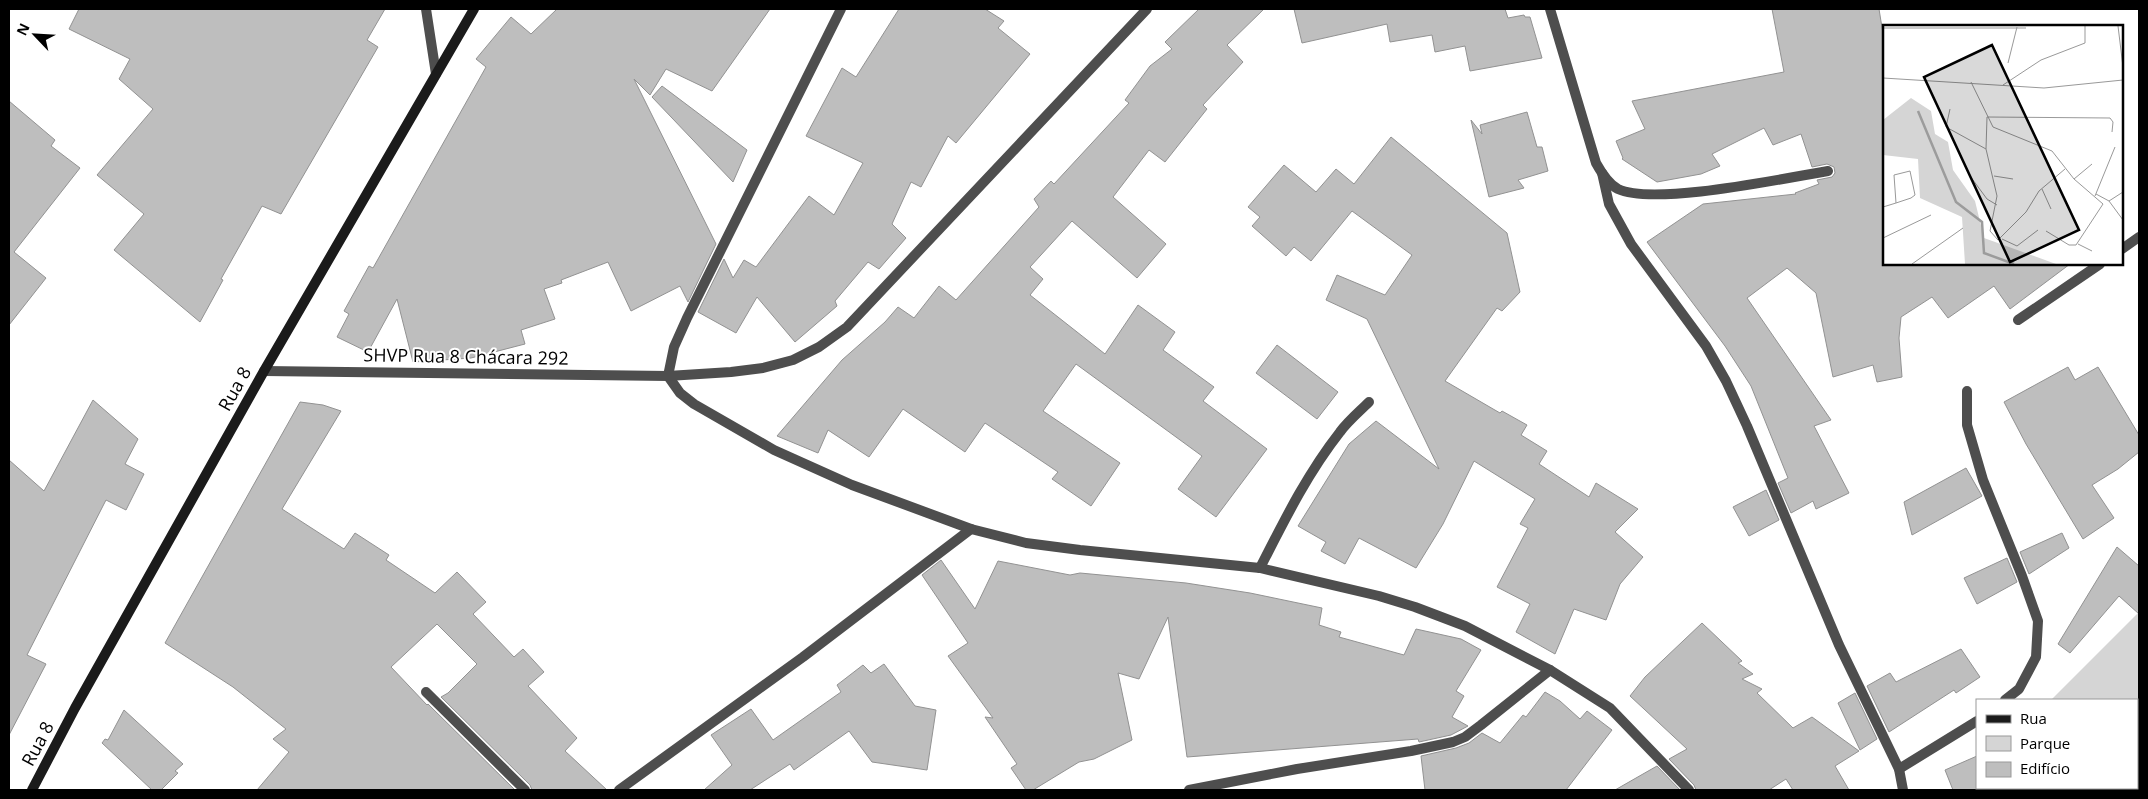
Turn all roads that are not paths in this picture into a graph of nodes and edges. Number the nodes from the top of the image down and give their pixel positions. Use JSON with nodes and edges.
{"nodes":[{"id":1,"x":426,"y":9,"type":"edge"},
{"id":2,"x":474,"y":9,"type":"edge"},
{"id":3,"x":841,"y":9,"type":"edge"},
{"id":4,"x":1147,"y":9,"type":"edge"},
{"id":5,"x":1550,"y":9,"type":"edge"},
{"id":6,"x":436,"y":74,"type":"junction"},
{"id":7,"x":1828,"y":171,"type":"dead end"},
{"id":8,"x":1602,"y":173,"type":"junction"},
{"id":9,"x":2139,"y":237,"type":"edge"},
{"id":10,"x":2123,"y":248,"type":"edge"},
{"id":11,"x":2099,"y":265,"type":"edge"},
{"id":12,"x":2018,"y":320,"type":"dead end"},
{"id":13,"x":264,"y":371,"type":"junction"},
{"id":14,"x":668,"y":376,"type":"junction"},
{"id":15,"x":1967,"y":392,"type":"dead end"},
{"id":16,"x":1369,"y":402,"type":"dead end"},
{"id":17,"x":971,"y":529,"type":"junction"},
{"id":18,"x":1260,"y":568,"type":"junction"},
{"id":19,"x":1550,"y":670,"type":"junction"},
{"id":20,"x":426,"y":692,"type":"dead end"},
{"id":21,"x":2006,"y":699,"type":"edge"},
{"id":22,"x":1976,"y":722,"type":"edge"},
{"id":23,"x":1898,"y":769,"type":"junction"},
{"id":24,"x":32,"y":790,"type":"edge"},
{"id":25,"x":525,"y":790,"type":"edge"},
{"id":26,"x":619,"y":790,"type":"edge"},
{"id":27,"x":1189,"y":790,"type":"edge"},
{"id":28,"x":1689,"y":790,"type":"edge"},
{"id":29,"x":1902,"y":790,"type":"edge"}],
"edges":[{"from":1,"to":6,"type":"street"},
{"from":2,"to":6,"type":"street","name":"Rua 8"},
{"from":3,"to":14,"type":"street"},
{"from":4,"to":14,"type":"street","name":"SHVP Rua 8 Chácara 292"},
{"from":5,"to":8,"type":"street"},
{"from":6,"to":13,"type":"street","name":"Rua 8"},
{"from":7,"to":8,"type":"street"},
{"from":8,"to":23,"type":"street"},
{"from":9,"to":10,"type":"street"},
{"from":11,"to":12,"type":"street"},
{"from":13,"to":14,"type":"street","name":"SHVP Rua 8 Chácara 292"},
{"from":13,"to":24,"type":"street","name":"Rua 8"},
{"from":14,"to":17,"type":"street"},
{"from":15,"to":21,"type":"street"},
{"from":16,"to":18,"type":"street"},
{"from":17,"to":18,"type":"street"},
{"from":17,"to":26,"type":"street"},
{"from":18,"to":19,"type":"street"},
{"from":19,"to":27,"type":"street"},
{"from":19,"to":28,"type":"street"},
{"from":20,"to":25,"type":"street"},
{"from":22,"to":23,"type":"street"},
{"from":23,"to":29,"type":"street"}]}
